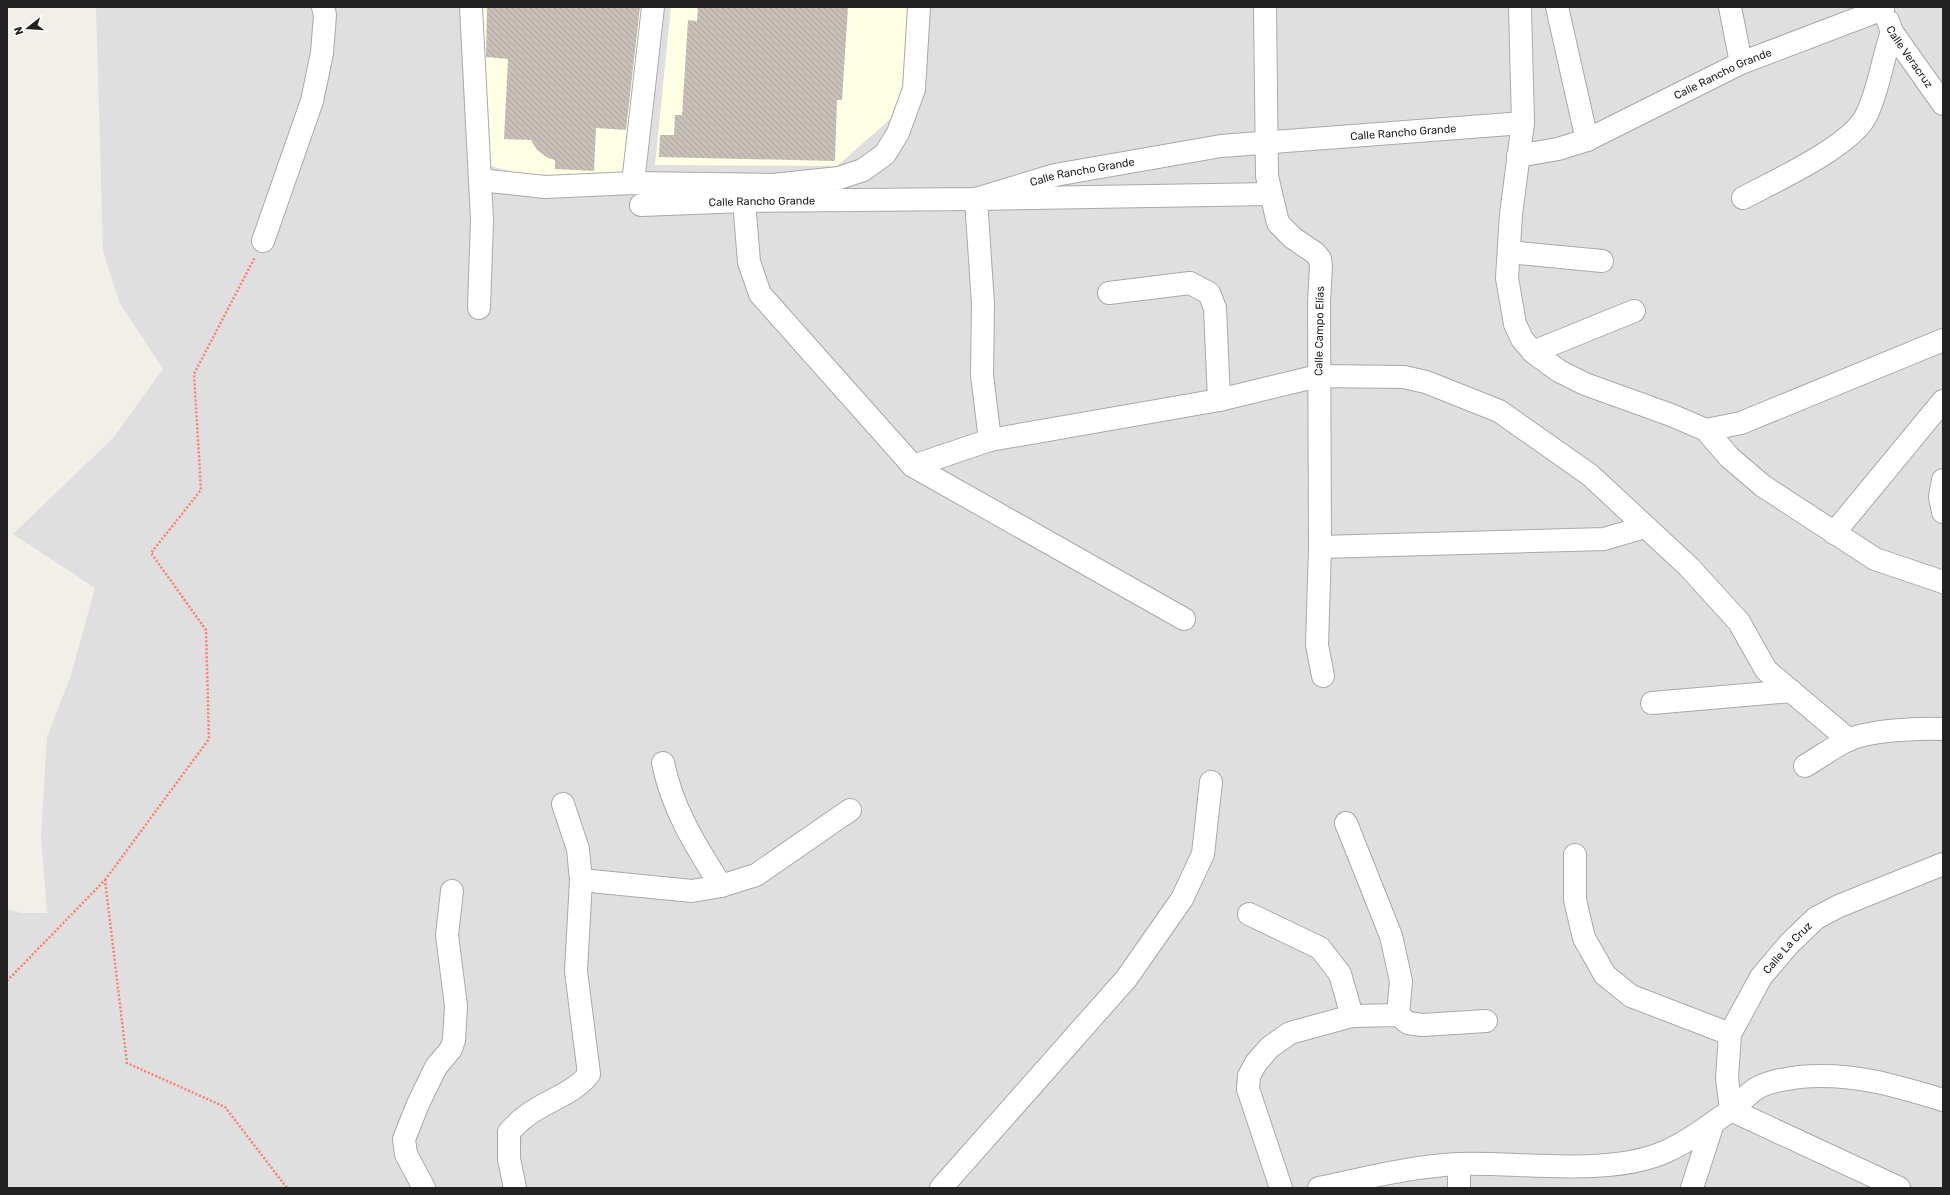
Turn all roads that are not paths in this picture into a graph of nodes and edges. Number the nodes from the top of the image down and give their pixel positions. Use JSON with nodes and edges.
{"nodes":[{"id":1,"x":323,"y":7,"type":"edge"},
{"id":2,"x":471,"y":7,"type":"edge"},
{"id":3,"x":653,"y":7,"type":"edge"},
{"id":4,"x":919,"y":7,"type":"edge"},
{"id":5,"x":1265,"y":7,"type":"edge"},
{"id":6,"x":1520,"y":7,"type":"edge"},
{"id":7,"x":1557,"y":7,"type":"edge"},
{"id":8,"x":1730,"y":7,"type":"edge"},
{"id":9,"x":1883,"y":8,"type":"edge"},
{"id":10,"x":1892,"y":32,"type":"junction"},
{"id":11,"x":1741,"y":63,"type":"junction"},
{"id":12,"x":1943,"y":104,"type":"edge"},
{"id":13,"x":1523,"y":123,"type":"junction"},
{"id":14,"x":1587,"y":140,"type":"junction"},
{"id":15,"x":1265,"y":143,"type":"junction"},
{"id":16,"x":1518,"y":156,"type":"junction"},
{"id":17,"x":480,"y":180,"type":"junction"},
{"id":18,"x":633,"y":183,"type":"junction"},
{"id":19,"x":1271,"y":194,"type":"junction"},
{"id":20,"x":1743,"y":198,"type":"dead end"},
{"id":21,"x":976,"y":199,"type":"junction"},
{"id":22,"x":744,"y":201,"type":"junction"},
{"id":23,"x":641,"y":205,"type":"dead end"},
{"id":24,"x":263,"y":241,"type":"road end"},
{"id":25,"x":1509,"y":252,"type":"junction"},
{"id":26,"x":1602,"y":261,"type":"dead end"},
{"id":27,"x":1109,"y":293,"type":"dead end"},
{"id":28,"x":479,"y":308,"type":"dead end"},
{"id":29,"x":1634,"y":311,"type":"dead end"},
{"id":30,"x":1943,"y":340,"type":"edge"},
{"id":31,"x":1534,"y":352,"type":"junction"},
{"id":32,"x":1318,"y":376,"type":"junction"},
{"id":33,"x":1219,"y":400,"type":"junction"},
{"id":34,"x":1943,"y":401,"type":"edge"},
{"id":35,"x":1706,"y":430,"type":"junction"},
{"id":36,"x":990,"y":440,"type":"junction"},
{"id":37,"x":913,"y":466,"type":"junction"},
{"id":38,"x":1943,"y":480,"type":"edge"},
{"id":39,"x":1943,"y":512,"type":"edge"},
{"id":40,"x":1645,"y":527,"type":"junction"},
{"id":41,"x":1834,"y":533,"type":"junction"},
{"id":42,"x":1320,"y":547,"type":"junction"},
{"id":43,"x":1941,"y":576,"type":"edge"},
{"id":44,"x":1184,"y":619,"type":"dead end"},
{"id":45,"x":1323,"y":676,"type":"dead end"},
{"id":46,"x":1791,"y":691,"type":"junction"},
{"id":47,"x":1652,"y":703,"type":"dead end"},
{"id":48,"x":1943,"y":729,"type":"edge"},
{"id":49,"x":1849,"y":740,"type":"junction"},
{"id":50,"x":663,"y":763,"type":"dead end"},
{"id":51,"x":1805,"y":766,"type":"dead end"},
{"id":52,"x":1212,"y":782,"type":"dead end"},
{"id":53,"x":563,"y":804,"type":"dead end"},
{"id":54,"x":850,"y":810,"type":"dead end"},
{"id":55,"x":1346,"y":823,"type":"dead end"},
{"id":56,"x":1575,"y":855,"type":"dead end"},
{"id":57,"x":1943,"y":864,"type":"edge"},
{"id":58,"x":581,"y":880,"type":"junction"},
{"id":59,"x":721,"y":886,"type":"junction"},
{"id":60,"x":452,"y":891,"type":"dead end"},
{"id":61,"x":1249,"y":914,"type":"dead end"},
{"id":62,"x":1398,"y":1015,"type":"junction"},
{"id":63,"x":1352,"y":1016,"type":"junction"},
{"id":64,"x":1486,"y":1021,"type":"dead end"},
{"id":65,"x":1730,"y":1034,"type":"junction"},
{"id":66,"x":1943,"y":1100,"type":"edge"},
{"id":67,"x":1731,"y":1110,"type":"junction"},
{"id":68,"x":1713,"y":1123,"type":"junction"},
{"id":69,"x":1459,"y":1164,"type":"junction"},
{"id":70,"x":424,"y":1188,"type":"edge"},
{"id":71,"x":515,"y":1188,"type":"edge"},
{"id":72,"x":941,"y":1188,"type":"edge"},
{"id":73,"x":1281,"y":1188,"type":"edge"},
{"id":74,"x":1319,"y":1188,"type":"edge"},
{"id":75,"x":1459,"y":1188,"type":"edge"},
{"id":76,"x":1692,"y":1188,"type":"edge"},
{"id":77,"x":1898,"y":1188,"type":"edge"}],
"edges":[{"from":1,"to":24,"type":"street"},
{"from":2,"to":17,"type":"street"},
{"from":3,"to":18,"type":"street"},
{"from":4,"to":18,"type":"street"},
{"from":5,"to":15,"type":"street","name":"Calle Campo Elías"},
{"from":6,"to":13,"type":"street"},
{"from":7,"to":14,"type":"street"},
{"from":8,"to":11,"type":"street"},
{"from":9,"to":10,"type":"street","name":"Calle Veracruz"},
{"from":9,"to":11,"type":"street","name":"Calle Rancho Grande"},
{"from":10,"to":12,"type":"street","name":"Calle Veracruz"},
{"from":10,"to":20,"type":"street"},
{"from":11,"to":14,"type":"street","name":"Calle Rancho Grande"},
{"from":13,"to":15,"type":"street","name":"Calle Rancho Grande"},
{"from":13,"to":16,"type":"street"},
{"from":14,"to":16,"type":"street","name":"Calle Rancho Grande"},
{"from":15,"to":19,"type":"street","name":"Calle Campo Elías"},
{"from":15,"to":21,"type":"street","name":"Calle Rancho Grande"},
{"from":16,"to":25,"type":"street"},
{"from":17,"to":18,"type":"street"},
{"from":17,"to":28,"type":"street"},
{"from":19,"to":21,"type":"street"},
{"from":19,"to":32,"type":"street","name":"Calle Campo Elías"},
{"from":21,"to":22,"type":"street","name":"Calle Rancho Grande"},
{"from":21,"to":36,"type":"street"},
{"from":22,"to":23,"type":"street","name":"Calle Rancho Grande"},
{"from":22,"to":37,"type":"street"},
{"from":25,"to":26,"type":"street"},
{"from":25,"to":31,"type":"street"},
{"from":27,"to":33,"type":"street"},
{"from":29,"to":31,"type":"street"},
{"from":30,"to":35,"type":"street"},
{"from":31,"to":35,"type":"street"},
{"from":32,"to":33,"type":"street"},
{"from":32,"to":40,"type":"street"},
{"from":32,"to":42,"type":"street","name":"Calle Campo Elías"},
{"from":33,"to":36,"type":"street"},
{"from":34,"to":41,"type":"street"},
{"from":35,"to":41,"type":"street"},
{"from":36,"to":37,"type":"street"},
{"from":37,"to":44,"type":"street"},
{"from":38,"to":39,"type":"street"},
{"from":40,"to":42,"type":"street"},
{"from":40,"to":46,"type":"street"},
{"from":41,"to":43,"type":"street"},
{"from":42,"to":45,"type":"street","name":"Calle Campo Elías"},
{"from":46,"to":47,"type":"street"},
{"from":46,"to":49,"type":"street"},
{"from":48,"to":49,"type":"street"},
{"from":49,"to":51,"type":"street"},
{"from":50,"to":59,"type":"street"},
{"from":52,"to":72,"type":"street"},
{"from":53,"to":58,"type":"street"},
{"from":54,"to":59,"type":"street"},
{"from":55,"to":62,"type":"street"},
{"from":56,"to":65,"type":"street"},
{"from":57,"to":65,"type":"street","name":"Calle La Cruz"},
{"from":58,"to":59,"type":"street"},
{"from":58,"to":71,"type":"street"},
{"from":60,"to":70,"type":"street"},
{"from":61,"to":63,"type":"street"},
{"from":62,"to":63,"type":"street"},
{"from":62,"to":64,"type":"street"},
{"from":63,"to":73,"type":"street"},
{"from":65,"to":67,"type":"street","name":"Calle La Cruz"},
{"from":66,"to":67,"type":"street"},
{"from":67,"to":68,"type":"street"},
{"from":67,"to":77,"type":"street"},
{"from":68,"to":69,"type":"street"},
{"from":68,"to":76,"type":"street"},
{"from":69,"to":74,"type":"street"},
{"from":69,"to":75,"type":"street"}]}
